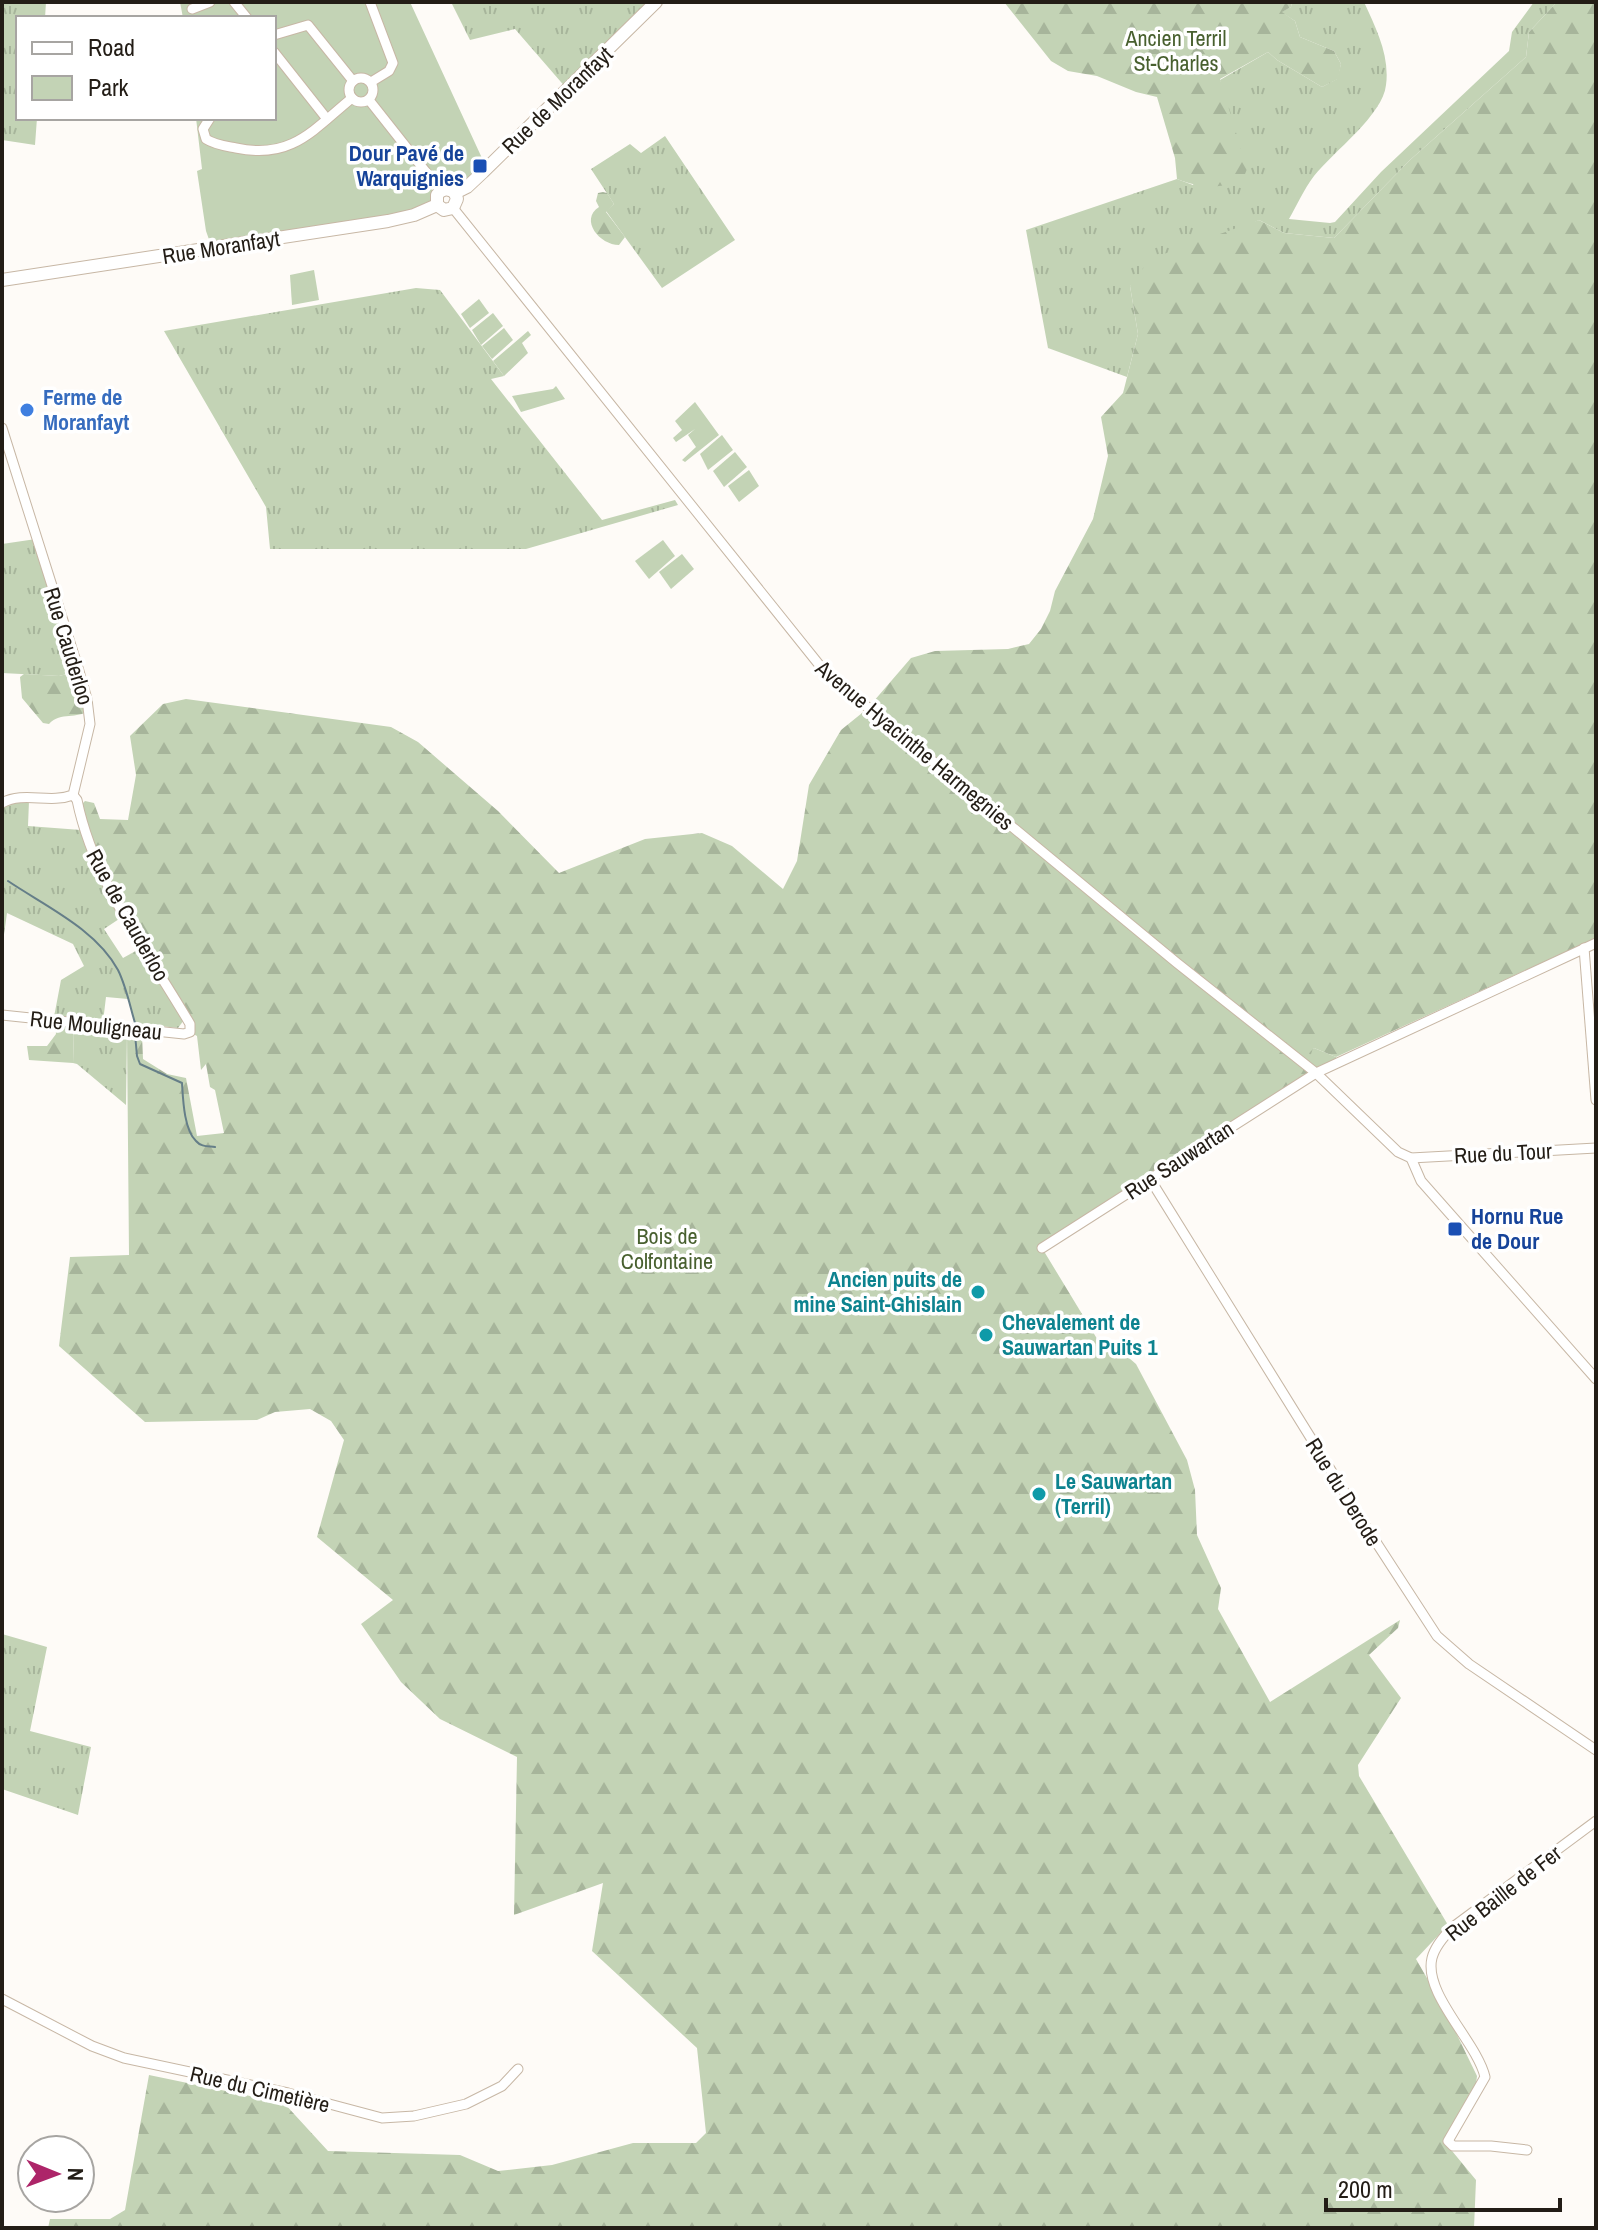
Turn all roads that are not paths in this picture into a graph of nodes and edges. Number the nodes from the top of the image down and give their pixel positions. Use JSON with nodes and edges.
{"nodes":[{"id":1,"x":210,"y":2,"type":"edge"},
{"id":2,"x":370,"y":2,"type":"edge"},
{"id":3,"x":656,"y":2,"type":"edge"},
{"id":4,"x":192,"y":9,"type":"dead end"},
{"id":5,"x":276,"y":34,"type":"edge"},
{"id":6,"x":276,"y":55,"type":"edge"},
{"id":7,"x":353,"y":81,"type":"junction"},
{"id":8,"x":371,"y":82,"type":"junction"},
{"id":9,"x":352,"y":98,"type":"junction"},
{"id":10,"x":369,"y":100,"type":"junction"},
{"id":11,"x":327,"y":119,"type":"junction"},
{"id":12,"x":209,"y":120,"type":"edge"},
{"id":13,"x":441,"y":191,"type":"junction"},
{"id":14,"x":455,"y":193,"type":"junction"},
{"id":15,"x":437,"y":205,"type":"junction"},
{"id":16,"x":453,"y":208,"type":"junction"},
{"id":17,"x":2,"y":280,"type":"edge"},
{"id":18,"x":2,"y":428,"type":"edge"},
{"id":19,"x":73,"y":795,"type":"junction"},
{"id":20,"x":2,"y":803,"type":"edge"},
{"id":21,"x":1596,"y":943,"type":"edge"},
{"id":22,"x":1584,"y":948,"type":"junction"},
{"id":23,"x":2,"y":1015,"type":"edge"},
{"id":24,"x":190,"y":1032,"type":"joint"},
{"id":25,"x":1316,"y":1073,"type":"junction"},
{"id":26,"x":1596,"y":1100,"type":"edge"},
{"id":27,"x":1596,"y":1148,"type":"edge"},
{"id":28,"x":1411,"y":1158,"type":"junction"},
{"id":29,"x":1150,"y":1179,"type":"junction"},
{"id":30,"x":1042,"y":1248,"type":"dead end"},
{"id":31,"x":1596,"y":1379,"type":"edge"},
{"id":32,"x":1596,"y":1750,"type":"edge"},
{"id":33,"x":1596,"y":1821,"type":"edge"},
{"id":34,"x":2,"y":1999,"type":"edge"},
{"id":35,"x":518,"y":2069,"type":"dead end"},
{"id":36,"x":1527,"y":2150,"type":"dead end"}],
"edges":[{"from":1,"to":4,"type":"street"},
{"from":2,"to":8,"type":"street"},
{"from":3,"to":14,"type":"main road","name":"Rue de Moranfayt"},
{"from":5,"to":7,"type":"street"},
{"from":6,"to":11,"type":"street"},
{"from":7,"to":8,"type":"street"},
{"from":7,"to":9,"type":"street"},
{"from":8,"to":10,"type":"street"},
{"from":9,"to":10,"type":"street"},
{"from":9,"to":11,"type":"street"},
{"from":10,"to":13,"type":"street"},
{"from":11,"to":12,"type":"street"},
{"from":13,"to":14,"type":"main road"},
{"from":13,"to":15,"type":"main road"},
{"from":14,"to":16,"type":"main road"},
{"from":15,"to":16,"type":"main road"},
{"from":15,"to":17,"type":"main road","name":"Rue Moranfayt"},
{"from":16,"to":25,"type":"street","name":"Avenue Hyacinthe Harmegnies"},
{"from":18,"to":19,"type":"street","name":"Rue Cauderloo"},
{"from":19,"to":20,"type":"street"},
{"from":19,"to":24,"type":"street","name":"Rue de Cauderloo"},
{"from":21,"to":22,"type":"street","name":"Rue Sauwartan"},
{"from":22,"to":25,"type":"street","name":"Rue Sauwartan"},
{"from":22,"to":26,"type":"street"},
{"from":23,"to":24,"type":"street","name":"Rue Mouligneau"},
{"from":25,"to":28,"type":"street","name":"Avenue Hyacinthe Harmegnies"},
{"from":25,"to":29,"type":"street","name":"Rue Sauwartan"},
{"from":27,"to":28,"type":"street","name":"Rue du Tour"},
{"from":28,"to":31,"type":"street"},
{"from":29,"to":30,"type":"street","name":"Rue Sauwartan"},
{"from":29,"to":32,"type":"street","name":"Rue du Derode"},
{"from":33,"to":36,"type":"street","name":"Rue Baille de Fer"},
{"from":34,"to":35,"type":"street","name":"Rue du Cimetière"}]}
